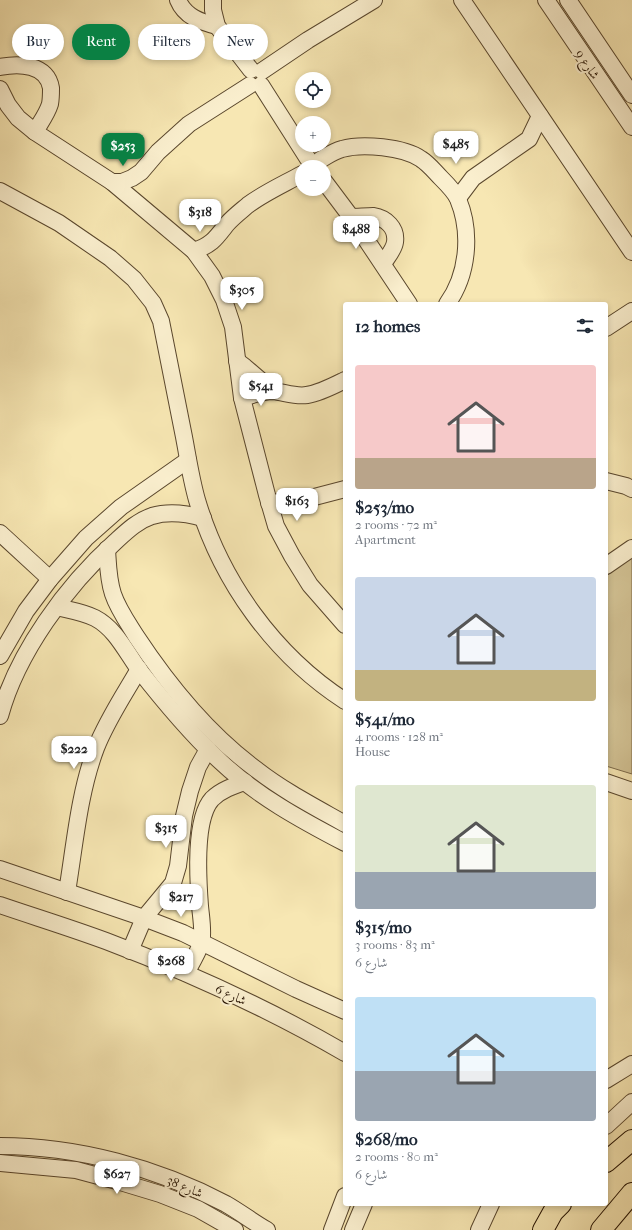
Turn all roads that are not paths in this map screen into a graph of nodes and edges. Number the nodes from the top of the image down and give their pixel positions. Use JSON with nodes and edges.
{"nodes":[{"id":1,"x":178,"y":0,"type":"edge"},
{"id":2,"x":212,"y":0,"type":"edge"},
{"id":3,"x":374,"y":0,"type":"edge"},
{"id":4,"x":462,"y":0,"type":"edge"},
{"id":5,"x":546,"y":0,"type":"edge"},
{"id":6,"x":568,"y":0,"type":"edge"},
{"id":7,"x":216,"y":24,"type":"edge"},
{"id":8,"x":213,"y":25,"type":"edge"},
{"id":9,"x":607,"y":58,"type":"junction"},
{"id":10,"x":243,"y":60,"type":"edge"},
{"id":11,"x":0,"y":67,"type":"edge"},
{"id":12,"x":590,"y":67,"type":"junction"},
{"id":13,"x":256,"y":77,"type":"junction"},
{"id":14,"x":0,"y":89,"type":"edge"},
{"id":15,"x":632,"y":95,"type":"edge"},
{"id":16,"x":540,"y":116,"type":"junction"},
{"id":17,"x":632,"y":127,"type":"edge"},
{"id":18,"x":35,"y":132,"type":"junction"},
{"id":19,"x":556,"y":138,"type":"junction"},
{"id":20,"x":529,"y":139,"type":"junction"},
{"id":21,"x":312,"y":160,"type":"edge"},
{"id":22,"x":320,"y":160,"type":"edge"},
{"id":23,"x":141,"y":172,"type":"junction"},
{"id":24,"x":295,"y":178,"type":"edge"},
{"id":25,"x":472,"y":178,"type":"junction"},
{"id":26,"x":112,"y":182,"type":"junction"},
{"id":27,"x":445,"y":182,"type":"junction"},
{"id":28,"x":331,"y":190,"type":"edge"},
{"id":29,"x":0,"y":191,"type":"edge"},
{"id":30,"x":458,"y":198,"type":"junction"},
{"id":31,"x":137,"y":203,"type":"junction"},
{"id":32,"x":351,"y":217,"type":"junction"},
{"id":33,"x":219,"y":236,"type":"junction"},
{"id":34,"x":194,"y":251,"type":"junction"},
{"id":35,"x":632,"y":252,"type":"edge"},
{"id":36,"x":383,"y":264,"type":"junction"},
{"id":37,"x":212,"y":276,"type":"junction"},
{"id":38,"x":408,"y":302,"type":"edge"},
{"id":39,"x":448,"y":302,"type":"edge"},
{"id":40,"x":632,"y":311,"type":"edge"},
{"id":41,"x":608,"y":327,"type":"edge"},
{"id":42,"x":236,"y":361,"type":"junction"},
{"id":43,"x":343,"y":381,"type":"edge"},
{"id":44,"x":273,"y":391,"type":"junction"},
{"id":45,"x":242,"y":398,"type":"junction"},
{"id":46,"x":188,"y":460,"type":"junction"},
{"id":47,"x":608,"y":482,"type":"edge"},
{"id":48,"x":632,"y":489,"type":"edge"},
{"id":49,"x":343,"y":490,"type":"edge"},
{"id":50,"x":299,"y":502,"type":"junction"},
{"id":51,"x":269,"y":503,"type":"junction"},
{"id":52,"x":203,"y":518,"type":"junction"},
{"id":53,"x":276,"y":526,"type":"junction"},
{"id":54,"x":0,"y":533,"type":"edge"},
{"id":55,"x":632,"y":548,"type":"edge"},
{"id":56,"x":107,"y":549,"type":"junction"},
{"id":57,"x":608,"y":565,"type":"edge"},
{"id":58,"x":50,"y":579,"type":"junction"},
{"id":59,"x":57,"y":606,"type":"junction"},
{"id":60,"x":343,"y":618,"type":"edge"},
{"id":61,"x":0,"y":656,"type":"edge"},
{"id":62,"x":139,"y":669,"type":"junction"},
{"id":63,"x":343,"y":700,"type":"edge"},
{"id":64,"x":0,"y":716,"type":"edge"},
{"id":65,"x":208,"y":749,"type":"junction"},
{"id":66,"x":245,"y":782,"type":"junction"},
{"id":67,"x":608,"y":783,"type":"edge"},
{"id":68,"x":632,"y":791,"type":"edge"},
{"id":69,"x":343,"y":823,"type":"edge"},
{"id":70,"x":343,"y":842,"type":"edge"},
{"id":71,"x":0,"y":869,"type":"edge"},
{"id":72,"x":67,"y":892,"type":"junction"},
{"id":73,"x":0,"y":905,"type":"edge"},
{"id":74,"x":144,"y":918,"type":"junction"},
{"id":75,"x":201,"y":943,"type":"junction"},
{"id":76,"x":130,"y":951,"type":"junction"},
{"id":77,"x":186,"y":973,"type":"junction"},
{"id":78,"x":343,"y":1010,"type":"edge"},
{"id":79,"x":343,"y":1051,"type":"edge"},
{"id":80,"x":632,"y":1064,"type":"edge"},
{"id":81,"x":608,"y":1079,"type":"edge"},
{"id":82,"x":632,"y":1102,"type":"edge"},
{"id":83,"x":608,"y":1124,"type":"edge"},
{"id":84,"x":632,"y":1140,"type":"edge"},
{"id":85,"x":0,"y":1146,"type":"edge"},
{"id":86,"x":608,"y":1160,"type":"edge"},
{"id":87,"x":0,"y":1163,"type":"edge"},
{"id":88,"x":632,"y":1193,"type":"edge"},
{"id":89,"x":343,"y":1201,"type":"edge"},
{"id":90,"x":363,"y":1206,"type":"edge"},
{"id":91,"x":490,"y":1206,"type":"edge"},
{"id":92,"x":559,"y":1206,"type":"edge"},
{"id":93,"x":235,"y":1230,"type":"edge"},
{"id":94,"x":267,"y":1230,"type":"edge"},
{"id":95,"x":332,"y":1230,"type":"edge"},
{"id":96,"x":353,"y":1230,"type":"edge"},
{"id":97,"x":479,"y":1230,"type":"edge"},
{"id":98,"x":543,"y":1230,"type":"edge"},
{"id":99,"x":601,"y":1230,"type":"edge"}],
"edges":[{"from":1,"to":8,"type":"street"},
{"from":2,"to":7,"type":"street"},
{"from":3,"to":13,"type":"street"},
{"from":4,"to":16,"type":"street"},
{"from":5,"to":12,"type":"street","name":"شارع 9"},
{"from":6,"to":9,"type":"street","name":"شارع 9"},
{"from":9,"to":12,"type":"street"},
{"from":9,"to":15,"type":"street","name":"شارع 9"},
{"from":10,"to":13,"type":"street"},
{"from":11,"to":18,"type":"street"},
{"from":12,"to":17,"type":"street","name":"شارع 9"},
{"from":13,"to":21,"type":"street"},
{"from":13,"to":23,"type":"street"},
{"from":14,"to":18,"type":"street"},
{"from":16,"to":19,"type":"street"},
{"from":16,"to":20,"type":"street"},
{"from":18,"to":26,"type":"street"},
{"from":19,"to":20,"type":"street"},
{"from":19,"to":35,"type":"street"},
{"from":20,"to":25,"type":"street"},
{"from":22,"to":27,"type":"street"},
{"from":23,"to":26,"type":"street"},
{"from":23,"to":31,"type":"street"},
{"from":24,"to":33,"type":"street"},
{"from":25,"to":27,"type":"street"},
{"from":25,"to":30,"type":"street"},
{"from":26,"to":31,"type":"street"},
{"from":27,"to":30,"type":"street"},
{"from":28,"to":32,"type":"street"},
{"from":29,"to":46,"type":"street"},
{"from":30,"to":39,"type":"street"},
{"from":31,"to":34,"type":"street"},
{"from":32,"to":36,"type":"street"},
{"from":32,"to":36,"type":"street"},
{"from":33,"to":34,"type":"street"},
{"from":33,"to":37,"type":"street"},
{"from":34,"to":37,"type":"street"},
{"from":36,"to":38,"type":"street"},
{"from":37,"to":42,"type":"street"},
{"from":40,"to":41,"type":"street"},
{"from":42,"to":44,"type":"street"},
{"from":42,"to":45,"type":"street"},
{"from":43,"to":44,"type":"street"},
{"from":44,"to":45,"type":"street"},
{"from":45,"to":51,"type":"street"},
{"from":46,"to":52,"type":"street"},
{"from":46,"to":58,"type":"street"},
{"from":47,"to":48,"type":"street"},
{"from":49,"to":50,"type":"street"},
{"from":50,"to":51,"type":"street"},
{"from":50,"to":53,"type":"street"},
{"from":51,"to":53,"type":"street"},
{"from":52,"to":56,"type":"street"},
{"from":52,"to":63,"type":"street"},
{"from":53,"to":60,"type":"street"},
{"from":54,"to":58,"type":"street"},
{"from":55,"to":57,"type":"street"},
{"from":56,"to":59,"type":"street"},
{"from":56,"to":69,"type":"street"},
{"from":58,"to":61,"type":"street"},
{"from":59,"to":62,"type":"street"},
{"from":59,"to":64,"type":"street"},
{"from":62,"to":65,"type":"street"},
{"from":62,"to":72,"type":"street"},
{"from":65,"to":66,"type":"street"},
{"from":65,"to":74,"type":"street"},
{"from":66,"to":70,"type":"street"},
{"from":66,"to":75,"type":"street"},
{"from":67,"to":68,"type":"street"},
{"from":71,"to":72,"type":"street"},
{"from":72,"to":74,"type":"street"},
{"from":73,"to":76,"type":"street","name":"شارع 6"},
{"from":74,"to":75,"type":"street"},
{"from":74,"to":76,"type":"street"},
{"from":75,"to":77,"type":"street"},
{"from":75,"to":78,"type":"street"},
{"from":76,"to":77,"type":"street","name":"شارع 6"},
{"from":77,"to":79,"type":"street","name":"شارع 6"},
{"from":80,"to":81,"type":"street"},
{"from":82,"to":83,"type":"street"},
{"from":84,"to":86,"type":"main road"},
{"from":85,"to":94,"type":"street","name":"شارع 38"},
{"from":87,"to":93,"type":"street","name":"شارع 38"},
{"from":88,"to":99,"type":"main road"},
{"from":89,"to":95,"type":"street"},
{"from":90,"to":96,"type":"street"},
{"from":91,"to":97,"type":"street"},
{"from":92,"to":98,"type":"main road"}]}
